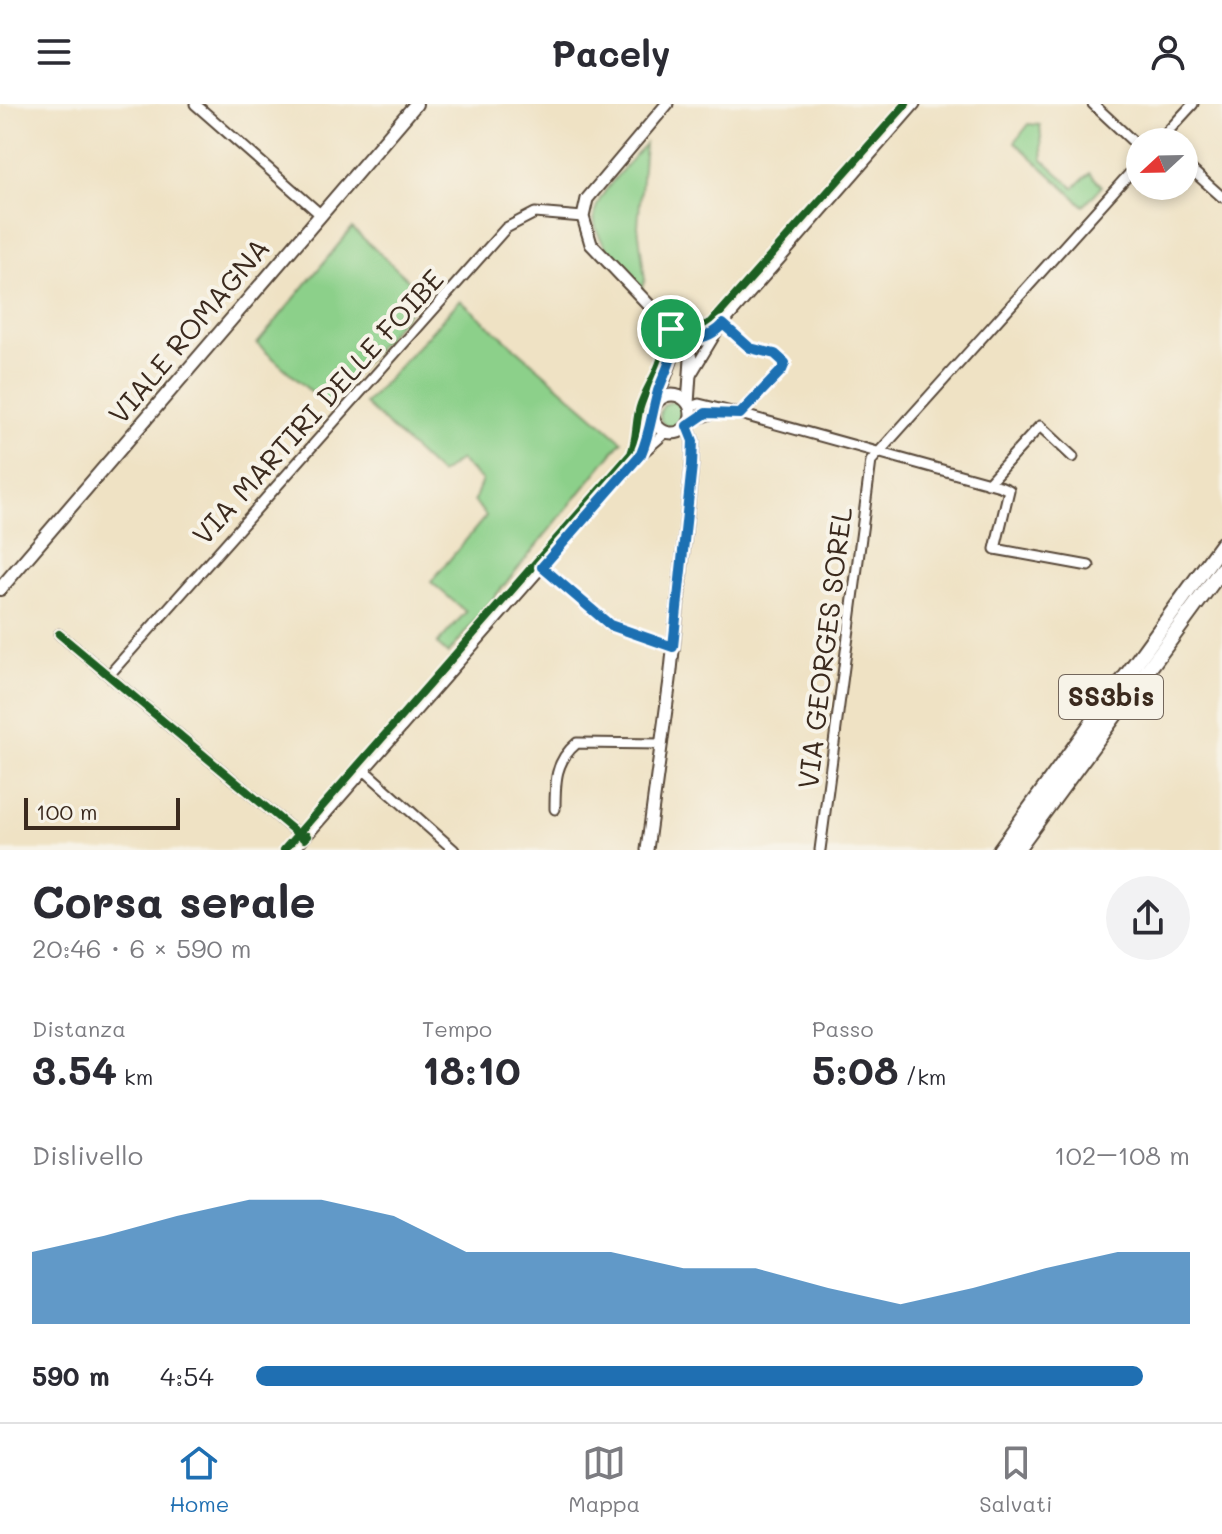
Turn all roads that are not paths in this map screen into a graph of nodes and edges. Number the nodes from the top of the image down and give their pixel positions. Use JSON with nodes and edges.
{"nodes":[{"id":1,"x":195,"y":104,"type":"edge"},
{"id":2,"x":416,"y":104,"type":"edge"},
{"id":3,"x":667,"y":104,"type":"edge"},
{"id":4,"x":915,"y":104,"type":"edge"},
{"id":5,"x":1093,"y":104,"type":"edge"},
{"id":6,"x":1193,"y":104,"type":"edge"},
{"id":7,"x":1172,"y":128,"type":"edge"},
{"id":8,"x":1126,"y":135,"type":"edge"},
{"id":9,"x":1198,"y":176,"type":"edge"},
{"id":10,"x":1126,"y":178,"type":"edge"},
{"id":11,"x":1222,"y":197,"type":"edge"},
{"id":12,"x":320,"y":214,"type":"junction"},
{"id":13,"x":583,"y":217,"type":"junction"},
{"id":14,"x":720,"y":327,"type":"junction"},
{"id":15,"x":671,"y":329,"type":"junction"},
{"id":16,"x":685,"y":342,"type":"junction"},
{"id":17,"x":671,"y":367,"type":"junction"},
{"id":18,"x":690,"y":375,"type":"junction"},
{"id":19,"x":689,"y":405,"type":"junction"},
{"id":20,"x":654,"y":409,"type":"junction"},
{"id":21,"x":721,"y":411,"type":"junction"},
{"id":22,"x":740,"y":414,"type":"junction"},
{"id":23,"x":688,"y":424,"type":"junction"},
{"id":24,"x":669,"y":433,"type":"junction"},
{"id":25,"x":641,"y":454,"type":"junction"},
{"id":26,"x":877,"y":454,"type":"junction"},
{"id":27,"x":1073,"y":457,"type":"dead end"},
{"id":28,"x":692,"y":465,"type":"junction"},
{"id":29,"x":988,"y":483,"type":"junction"},
{"id":30,"x":1222,"y":544,"type":"edge"},
{"id":31,"x":1089,"y":566,"type":"dead end"},
{"id":32,"x":542,"y":567,"type":"junction"},
{"id":33,"x":1222,"y":569,"type":"edge"},
{"id":34,"x":0,"y":589,"type":"edge"},
{"id":35,"x":59,"y":634,"type":"dead end"},
{"id":36,"x":673,"y":647,"type":"junction"},
{"id":37,"x":109,"y":675,"type":"junction"},
{"id":38,"x":662,"y":744,"type":"junction"},
{"id":39,"x":364,"y":770,"type":"junction"},
{"id":40,"x":555,"y":809,"type":"dead end"},
{"id":41,"x":304,"y":839,"type":"junction"},
{"id":42,"x":294,"y":850,"type":"edge"},
{"id":43,"x":454,"y":850,"type":"edge"},
{"id":44,"x":647,"y":850,"type":"edge"},
{"id":45,"x":820,"y":850,"type":"edge"},
{"id":46,"x":1000,"y":850,"type":"edge"},
{"id":47,"x":1016,"y":850,"type":"edge"}],
"edges":[{"from":1,"to":12,"type":"street"},
{"from":2,"to":12,"type":"main road","name":"VIALE ROMAGNA"},
{"from":3,"to":13,"type":"street"},
{"from":4,"to":14,"type":"street"},
{"from":5,"to":8,"type":"street"},
{"from":6,"to":7,"type":"street"},
{"from":9,"to":11,"type":"street"},
{"from":10,"to":26,"type":"street","name":"VIA GEORGES SOREL"},
{"from":12,"to":34,"type":"main road","name":"VIALE ROMAGNA"},
{"from":13,"to":15,"type":"street"},
{"from":13,"to":37,"type":"street","name":"VIA MARTIRI DELLE FOIBE"},
{"from":14,"to":16,"type":"street"},
{"from":14,"to":18,"type":"street"},
{"from":14,"to":22,"type":"street"},
{"from":15,"to":16,"type":"street"},
{"from":15,"to":17,"type":"street"},
{"from":16,"to":17,"type":"street"},
{"from":16,"to":18,"type":"street"},
{"from":17,"to":20,"type":"street"},
{"from":18,"to":19,"type":"street"},
{"from":19,"to":20,"type":"street"},
{"from":19,"to":21,"type":"street"},
{"from":19,"to":23,"type":"street"},
{"from":20,"to":24,"type":"street"},
{"from":20,"to":25,"type":"street"},
{"from":21,"to":22,"type":"street"},
{"from":21,"to":23,"type":"street"},
{"from":22,"to":26,"type":"street"},
{"from":23,"to":24,"type":"street"},
{"from":23,"to":28,"type":"street"},
{"from":24,"to":25,"type":"street"},
{"from":24,"to":28,"type":"street"},
{"from":25,"to":32,"type":"street"},
{"from":26,"to":29,"type":"street"},
{"from":26,"to":45,"type":"street","name":"VIA GEORGES SOREL"},
{"from":27,"to":29,"type":"street"},
{"from":28,"to":36,"type":"street"},
{"from":29,"to":31,"type":"street"},
{"from":30,"to":46,"type":"highway","number":"SS3bis"},
{"from":32,"to":36,"type":"street"},
{"from":32,"to":39,"type":"street"},
{"from":33,"to":47,"type":"highway","number":"SS3bis"},
{"from":35,"to":37,"type":"street"},
{"from":36,"to":38,"type":"street"},
{"from":37,"to":41,"type":"street"},
{"from":38,"to":40,"type":"street"},
{"from":38,"to":44,"type":"street"},
{"from":39,"to":41,"type":"street"},
{"from":39,"to":43,"type":"street"},
{"from":41,"to":42,"type":"street"}]}
